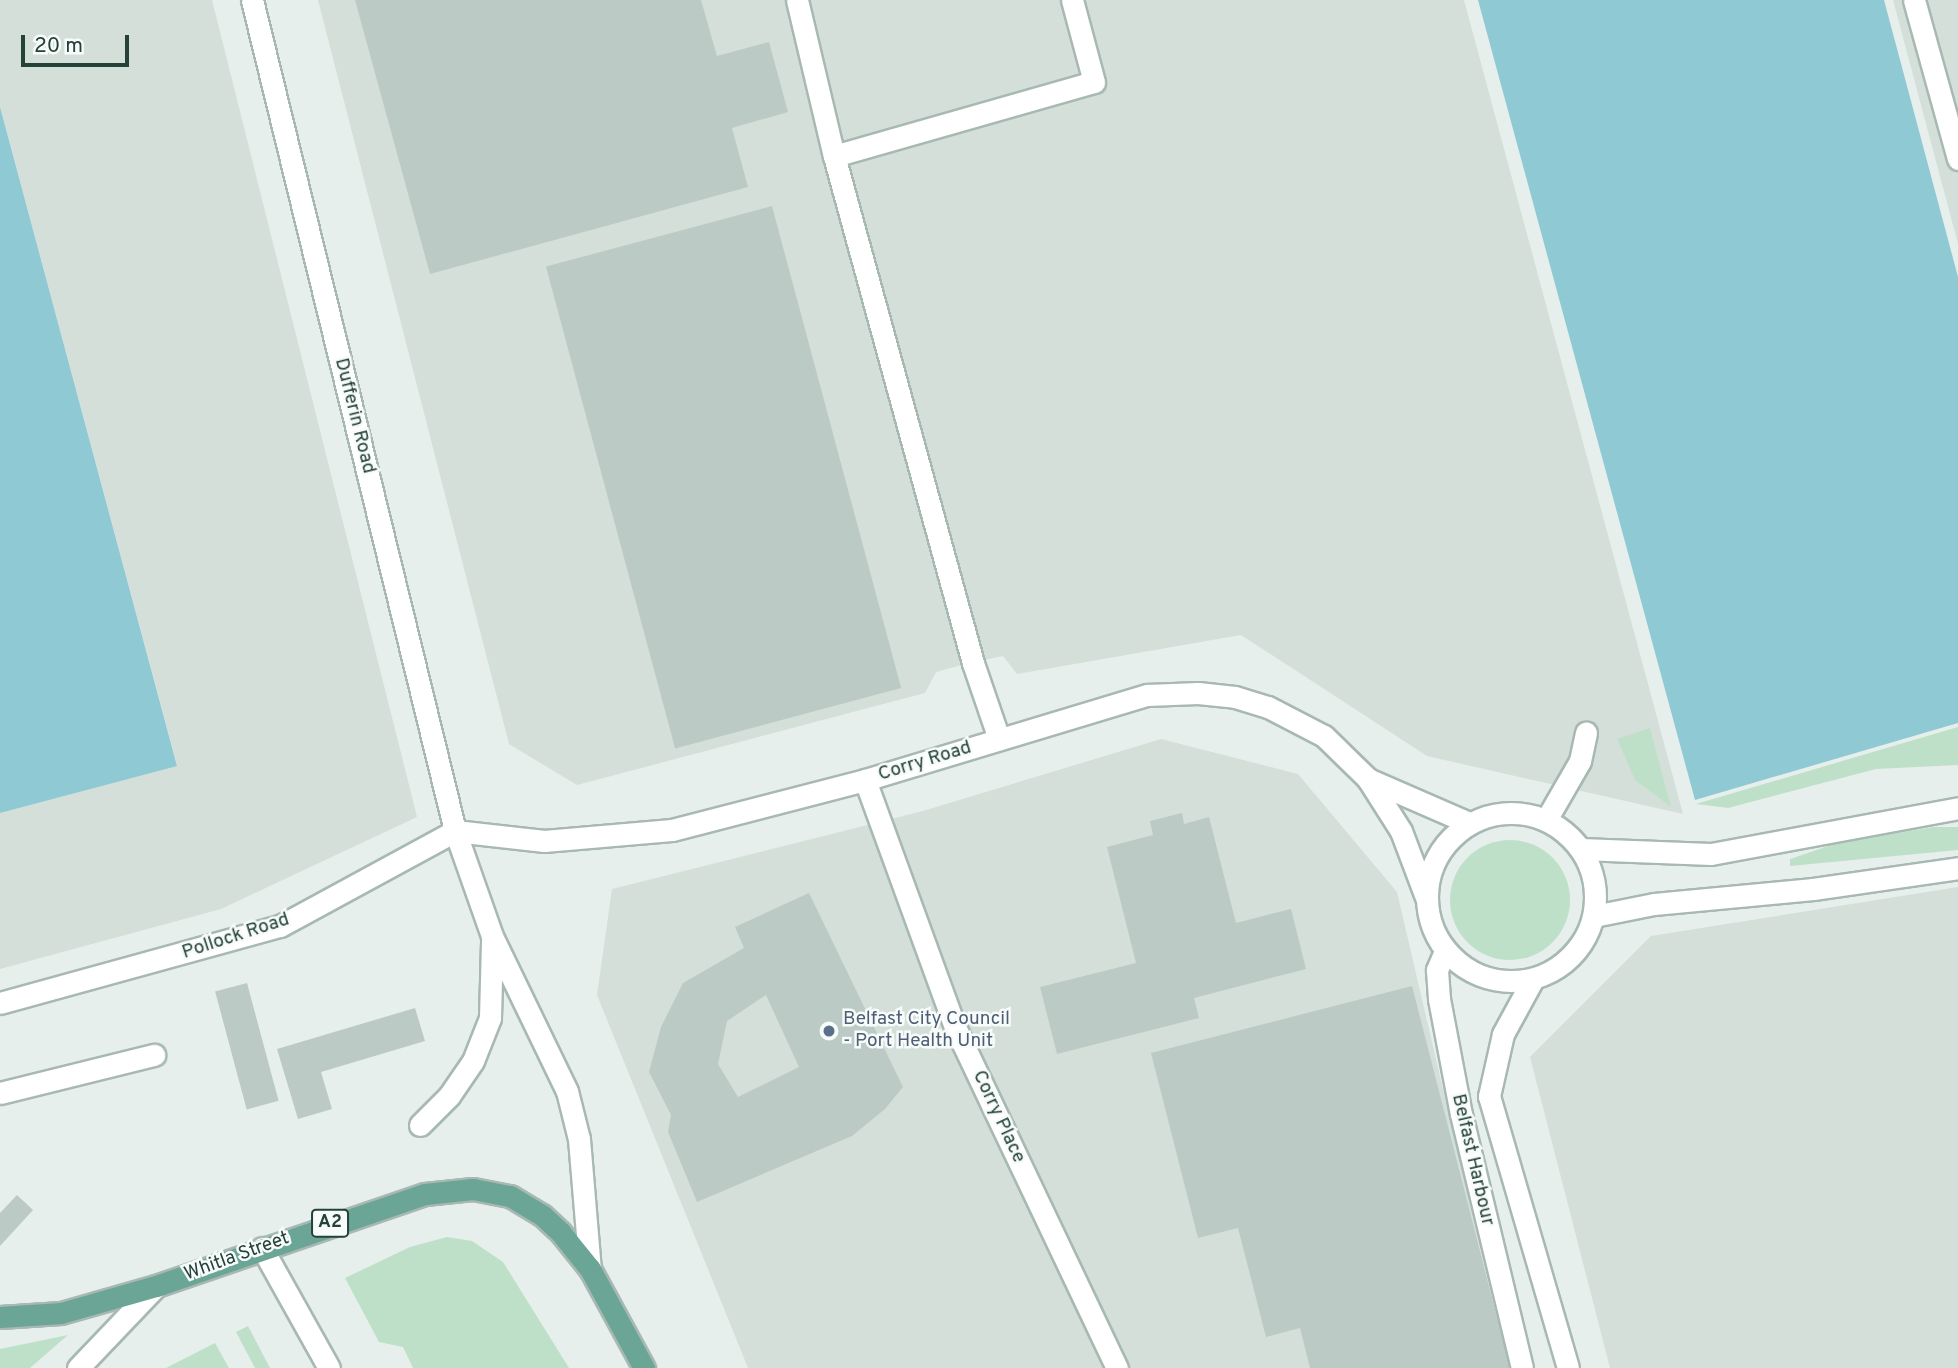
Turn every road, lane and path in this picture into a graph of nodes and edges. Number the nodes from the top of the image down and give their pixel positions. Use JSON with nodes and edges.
{"nodes":[{"id":1,"x":252,"y":0,"type":"edge"},
{"id":2,"x":797,"y":0,"type":"edge"},
{"id":3,"x":1072,"y":0,"type":"edge"},
{"id":4,"x":1914,"y":0,"type":"edge"},
{"id":5,"x":834,"y":156,"type":"junction"},
{"id":6,"x":1958,"y":159,"type":"edge"},
{"id":7,"x":1586,"y":733,"type":"dead end"},
{"id":8,"x":999,"y":739,"type":"junction"},
{"id":9,"x":1368,"y":779,"type":"junction"},
{"id":10,"x":865,"y":780,"type":"junction"},
{"id":11,"x":1958,"y":808,"type":"edge"},
{"id":12,"x":1546,"y":820,"type":"junction"},
{"id":13,"x":1469,"y":824,"type":"junction"},
{"id":14,"x":456,"y":831,"type":"junction"},
{"id":15,"x":1581,"y":849,"type":"junction"},
{"id":16,"x":1958,"y":868,"type":"edge"},
{"id":17,"x":1426,"y":897,"type":"junction"},
{"id":18,"x":1594,"y":916,"type":"junction"},
{"id":19,"x":492,"y":936,"type":"junction"},
{"id":20,"x":1445,"y":951,"type":"junction"},
{"id":21,"x":1533,"y":979,"type":"junction"},
{"id":22,"x":0,"y":1003,"type":"edge"},
{"id":23,"x":155,"y":1055,"type":"dead end"},
{"id":24,"x":0,"y":1093,"type":"edge"},
{"id":25,"x":420,"y":1125,"type":"dead end"},
{"id":26,"x":262,"y":1248,"type":"junction"},
{"id":27,"x":590,"y":1269,"type":"junction"},
{"id":28,"x":156,"y":1286,"type":"junction"},
{"id":29,"x":0,"y":1317,"type":"edge"},
{"id":30,"x":78,"y":1368,"type":"edge"},
{"id":31,"x":329,"y":1368,"type":"edge"},
{"id":32,"x":644,"y":1368,"type":"edge"},
{"id":33,"x":1117,"y":1368,"type":"edge"},
{"id":34,"x":1522,"y":1368,"type":"edge"},
{"id":35,"x":1568,"y":1368,"type":"edge"}],
"edges":[{"from":1,"to":14,"type":"street","name":"Dufferin Road"},
{"from":2,"to":5,"type":"street"},
{"from":3,"to":5,"type":"street"},
{"from":4,"to":6,"type":"street"},
{"from":5,"to":8,"type":"street"},
{"from":7,"to":12,"type":"street"},
{"from":8,"to":9,"type":"street","name":"Corry Road"},
{"from":8,"to":10,"type":"street","name":"Corry Road"},
{"from":9,"to":13,"type":"street","name":"Corry Road"},
{"from":9,"to":17,"type":"street","name":"Corry Road"},
{"from":10,"to":14,"type":"street","name":"Corry Road"},
{"from":10,"to":33,"type":"street","name":"Corry Place"},
{"from":11,"to":15,"type":"street"},
{"from":12,"to":13,"type":"street"},
{"from":12,"to":15,"type":"street"},
{"from":13,"to":17,"type":"street"},
{"from":14,"to":19,"type":"street","name":"Dufferin Road"},
{"from":14,"to":22,"type":"street","name":"Pollock Road"},
{"from":15,"to":18,"type":"street"},
{"from":16,"to":18,"type":"street"},
{"from":17,"to":20,"type":"street"},
{"from":18,"to":21,"type":"street"},
{"from":19,"to":25,"type":"street"},
{"from":19,"to":27,"type":"street"},
{"from":20,"to":21,"type":"street"},
{"from":20,"to":34,"type":"street","name":"Belfast Harbour"},
{"from":21,"to":35,"type":"street","name":"Belfast Harbour"},
{"from":23,"to":24,"type":"street"},
{"from":26,"to":27,"type":"main road","name":"Whitla Street","number":"A2"},
{"from":26,"to":28,"type":"main road","name":"Whitla Street","number":"A2"},
{"from":26,"to":31,"type":"street"},
{"from":27,"to":32,"type":"main road","number":"A2"},
{"from":28,"to":29,"type":"main road","number":"A2"},
{"from":28,"to":30,"type":"street","name":"Whitla Street"}]}
